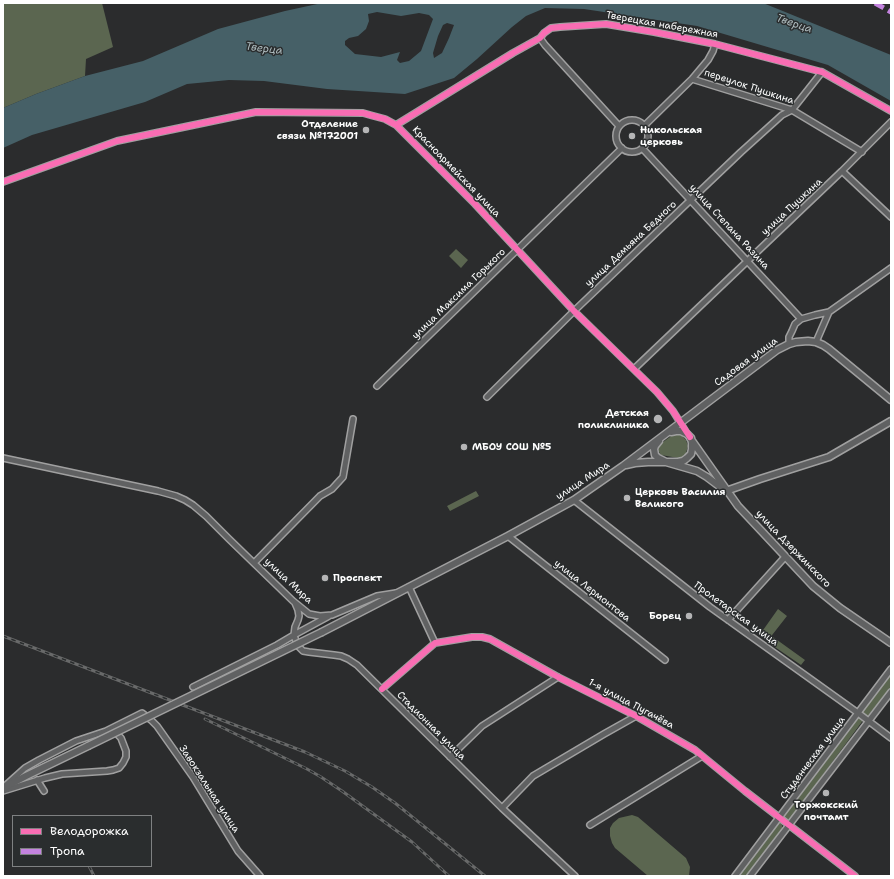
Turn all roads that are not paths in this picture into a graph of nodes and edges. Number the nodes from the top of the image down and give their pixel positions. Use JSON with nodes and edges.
{"nodes":[{"id":1,"x":540,"y":38,"type":"junction"},
{"id":2,"x":715,"y":44,"type":"junction"},
{"id":3,"x":822,"y":72,"type":"junction"},
{"id":4,"x":692,"y":79,"type":"junction"},
{"id":5,"x":792,"y":110,"type":"junction"},
{"id":6,"x":891,"y":111,"type":"edge"},
{"id":7,"x":891,"y":122,"type":"edge"},
{"id":8,"x":396,"y":124,"type":"junction"},
{"id":9,"x":620,"y":126,"type":"junction"},
{"id":10,"x":644,"y":126,"type":"junction"},
{"id":11,"x":622,"y":148,"type":"junction"},
{"id":12,"x":642,"y":148,"type":"junction"},
{"id":13,"x":862,"y":152,"type":"junction"},
{"id":14,"x":842,"y":171,"type":"junction"},
{"id":15,"x":3,"y":182,"type":"edge"},
{"id":16,"x":690,"y":201,"type":"junction"},
{"id":17,"x":891,"y":217,"type":"edge"},
{"id":18,"x":518,"y":250,"type":"junction"},
{"id":19,"x":747,"y":261,"type":"junction"},
{"id":20,"x":891,"y":268,"type":"edge"},
{"id":21,"x":574,"y":311,"type":"junction"},
{"id":22,"x":829,"y":312,"type":"junction"},
{"id":23,"x":801,"y":318,"type":"junction"},
{"id":24,"x":816,"y":342,"type":"junction"},
{"id":25,"x":789,"y":344,"type":"junction"},
{"id":26,"x":634,"y":369,"type":"junction"},
{"id":27,"x":377,"y":386,"type":"dead end"},
{"id":28,"x":487,"y":397,"type":"dead end"},
{"id":29,"x":891,"y":400,"type":"edge"},
{"id":30,"x":353,"y":419,"type":"dead end"},
{"id":31,"x":891,"y":421,"type":"edge"},
{"id":32,"x":681,"y":423,"type":"junction"},
{"id":33,"x":664,"y":436,"type":"junction"},
{"id":34,"x":691,"y":438,"type":"junction"},
{"id":35,"x":3,"y":458,"type":"edge"},
{"id":36,"x":668,"y":462,"type":"junction"},
{"id":37,"x":623,"y":466,"type":"junction"},
{"id":38,"x":726,"y":491,"type":"junction"},
{"id":39,"x":574,"y":500,"type":"junction"},
{"id":40,"x":508,"y":536,"type":"junction"},
{"id":41,"x":785,"y":557,"type":"junction"},
{"id":42,"x":254,"y":563,"type":"junction"},
{"id":43,"x":409,"y":588,"type":"junction"},
{"id":44,"x":399,"y":592,"type":"junction"},
{"id":45,"x":293,"y":601,"type":"junction"},
{"id":46,"x":309,"y":614,"type":"junction"},
{"id":47,"x":332,"y":615,"type":"junction"},
{"id":48,"x":298,"y":620,"type":"junction"},
{"id":49,"x":728,"y":620,"type":"junction"},
{"id":50,"x":294,"y":635,"type":"junction"},
{"id":51,"x":435,"y":643,"type":"junction"},
{"id":52,"x":891,"y":643,"type":"edge"},
{"id":53,"x":664,"y":660,"type":"dead end"},
{"id":54,"x":891,"y":670,"type":"edge"},
{"id":55,"x":558,"y":677,"type":"junction"},
{"id":56,"x":192,"y":687,"type":"dead end"},
{"id":57,"x":382,"y":689,"type":"junction"},
{"id":58,"x":891,"y":692,"type":"edge"},
{"id":59,"x":858,"y":713,"type":"junction"},
{"id":60,"x":636,"y":716,"type":"junction"},
{"id":61,"x":869,"y":721,"type":"junction"},
{"id":62,"x":106,"y":731,"type":"junction"},
{"id":63,"x":891,"y":738,"type":"edge"},
{"id":64,"x":702,"y":756,"type":"junction"},
{"id":65,"x":450,"y":757,"type":"junction"},
{"id":66,"x":37,"y":780,"type":"junction"},
{"id":67,"x":3,"y":789,"type":"edge"},
{"id":68,"x":44,"y":791,"type":"dead end"},
{"id":69,"x":502,"y":808,"type":"junction"},
{"id":70,"x":779,"y":818,"type":"junction"},
{"id":71,"x":590,"y":825,"type":"dead end"},
{"id":72,"x":789,"y":825,"type":"junction"},
{"id":73,"x":260,"y":876,"type":"edge"},
{"id":74,"x":575,"y":876,"type":"edge"},
{"id":75,"x":735,"y":876,"type":"edge"},
{"id":76,"x":750,"y":876,"type":"edge"},
{"id":77,"x":855,"y":876,"type":"edge"}],
"edges":[{"from":1,"to":2,"type":"street","name":"Тверецкая набережная"},
{"from":1,"to":8,"type":"street","name":"Тверецкая набережная"},
{"from":1,"to":9,"type":"street"},
{"from":2,"to":3,"type":"street","name":"Тверецкая набережная"},
{"from":2,"to":4,"type":"street"},
{"from":3,"to":5,"type":"street","name":"улица Демьяна Бедного"},
{"from":3,"to":6,"type":"street","name":"Тверецкая набережная"},
{"from":4,"to":5,"type":"street","name":"переулок Пушкина"},
{"from":4,"to":10,"type":"street"},
{"from":5,"to":13,"type":"street","name":"переулок Пушкина"},
{"from":5,"to":16,"type":"street","name":"улица Демьяна Бедного"},
{"from":7,"to":13,"type":"street","name":"улица Пушкина"},
{"from":8,"to":15,"type":"street","name":"Красноармейская улица"},
{"from":8,"to":18,"type":"street","name":"Красноармейская улица"},
{"from":9,"to":10,"type":"street"},
{"from":9,"to":11,"type":"street"},
{"from":10,"to":12,"type":"street"},
{"from":11,"to":12,"type":"street"},
{"from":11,"to":18,"type":"street","name":"улица Максима Горького"},
{"from":12,"to":16,"type":"street","name":"улица Степана Разина"},
{"from":13,"to":14,"type":"street","name":"улица Пушкина"},
{"from":14,"to":17,"type":"street"},
{"from":14,"to":19,"type":"street","name":"улица Пушкина"},
{"from":16,"to":19,"type":"street","name":"улица Степана Разина"},
{"from":16,"to":21,"type":"street","name":"улица Демьяна Бедного"},
{"from":18,"to":21,"type":"street","name":"Красноармейская улица"},
{"from":18,"to":27,"type":"street","name":"улица Максима Горького"},
{"from":19,"to":23,"type":"street","name":"улица Степана Разина"},
{"from":19,"to":26,"type":"street","name":"улица Пушкина"},
{"from":20,"to":22,"type":"street"},
{"from":21,"to":26,"type":"street","name":"Красноармейская улица"},
{"from":21,"to":28,"type":"street","name":"улица Демьяна Бедного"},
{"from":22,"to":23,"type":"street"},
{"from":22,"to":24,"type":"street"},
{"from":23,"to":25,"type":"street"},
{"from":24,"to":25,"type":"main road","name":"Садовая улица"},
{"from":24,"to":29,"type":"main road"},
{"from":25,"to":32,"type":"main road","name":"Садовая улица"},
{"from":26,"to":32,"type":"street","name":"Красноармейская улица"},
{"from":30,"to":42,"type":"street"},
{"from":31,"to":38,"type":"main road"},
{"from":32,"to":33,"type":"main road","name":"Садовая улица"},
{"from":32,"to":34,"type":"street","name":"Красноармейская улица"},
{"from":33,"to":34,"type":"main road"},
{"from":33,"to":36,"type":"main road"},
{"from":33,"to":37,"type":"main road","name":"улица Мира"},
{"from":34,"to":36,"type":"main road"},
{"from":34,"to":38,"type":"main road"},
{"from":35,"to":42,"type":"street","name":"улица Мира"},
{"from":36,"to":37,"type":"main road","name":"улица Мира"},
{"from":36,"to":38,"type":"main road"},
{"from":37,"to":39,"type":"main road","name":"улица Мира"},
{"from":38,"to":41,"type":"main road","name":"улица Дзержинского"},
{"from":39,"to":40,"type":"main road","name":"улица Мира"},
{"from":39,"to":49,"type":"street","name":"Пролетарская улица"},
{"from":40,"to":43,"type":"main road","name":"улица Мира"},
{"from":40,"to":53,"type":"street","name":"улица Лермонтова"},
{"from":41,"to":49,"type":"street"},
{"from":41,"to":52,"type":"main road","name":"улица Дзержинского"},
{"from":42,"to":45,"type":"street","name":"улица Мира"},
{"from":43,"to":44,"type":"main road","name":"улица Мира"},
{"from":43,"to":51,"type":"street"},
{"from":44,"to":47,"type":"street","name":"улица Мира"},
{"from":44,"to":67,"type":"main road","bridge":true},
{"from":45,"to":46,"type":"street","name":"улица Мира"},
{"from":45,"to":48,"type":"street"},
{"from":46,"to":47,"type":"street","name":"улица Мира"},
{"from":46,"to":48,"type":"street"},
{"from":47,"to":50,"type":"street"},
{"from":48,"to":50,"type":"street"},
{"from":49,"to":59,"type":"street","name":"Пролетарская улица"},
{"from":50,"to":56,"type":"street"},
{"from":50,"to":57,"type":"street","name":"Стадионная улица"},
{"from":51,"to":55,"type":"street","name":"1-я улица Пугачёва"},
{"from":51,"to":57,"type":"street"},
{"from":54,"to":59,"type":"street","name":"Студенческая улица"},
{"from":55,"to":60,"type":"street","name":"1-я улица Пугачёва"},
{"from":55,"to":65,"type":"street"},
{"from":57,"to":65,"type":"street","name":"Стадионная улица"},
{"from":58,"to":61,"type":"street"},
{"from":59,"to":61,"type":"street","name":"Пролетарская улица"},
{"from":59,"to":70,"type":"street","name":"Студенческая улица"},
{"from":60,"to":64,"type":"street","name":"1-я улица Пугачёва"},
{"from":60,"to":69,"type":"street"},
{"from":61,"to":63,"type":"street","name":"Пролетарская улица"},
{"from":61,"to":72,"type":"street"},
{"from":62,"to":66,"type":"street"},
{"from":62,"to":67,"type":"street"},
{"from":62,"to":73,"type":"street","name":"Завокзальная улица"},
{"from":64,"to":70,"type":"street","name":"1-я улица Пугачёва"},
{"from":64,"to":71,"type":"street"},
{"from":65,"to":69,"type":"street","name":"Стадионная улица"},
{"from":66,"to":67,"type":"street"},
{"from":66,"to":68,"type":"street"},
{"from":69,"to":74,"type":"street","name":"Стадионная улица"},
{"from":70,"to":72,"type":"street","name":"1-я улица Пугачёва"},
{"from":70,"to":75,"type":"street","name":"Студенческая улица"},
{"from":72,"to":76,"type":"street"},
{"from":72,"to":77,"type":"street","name":"1-я улица Пугачёва"}]}
